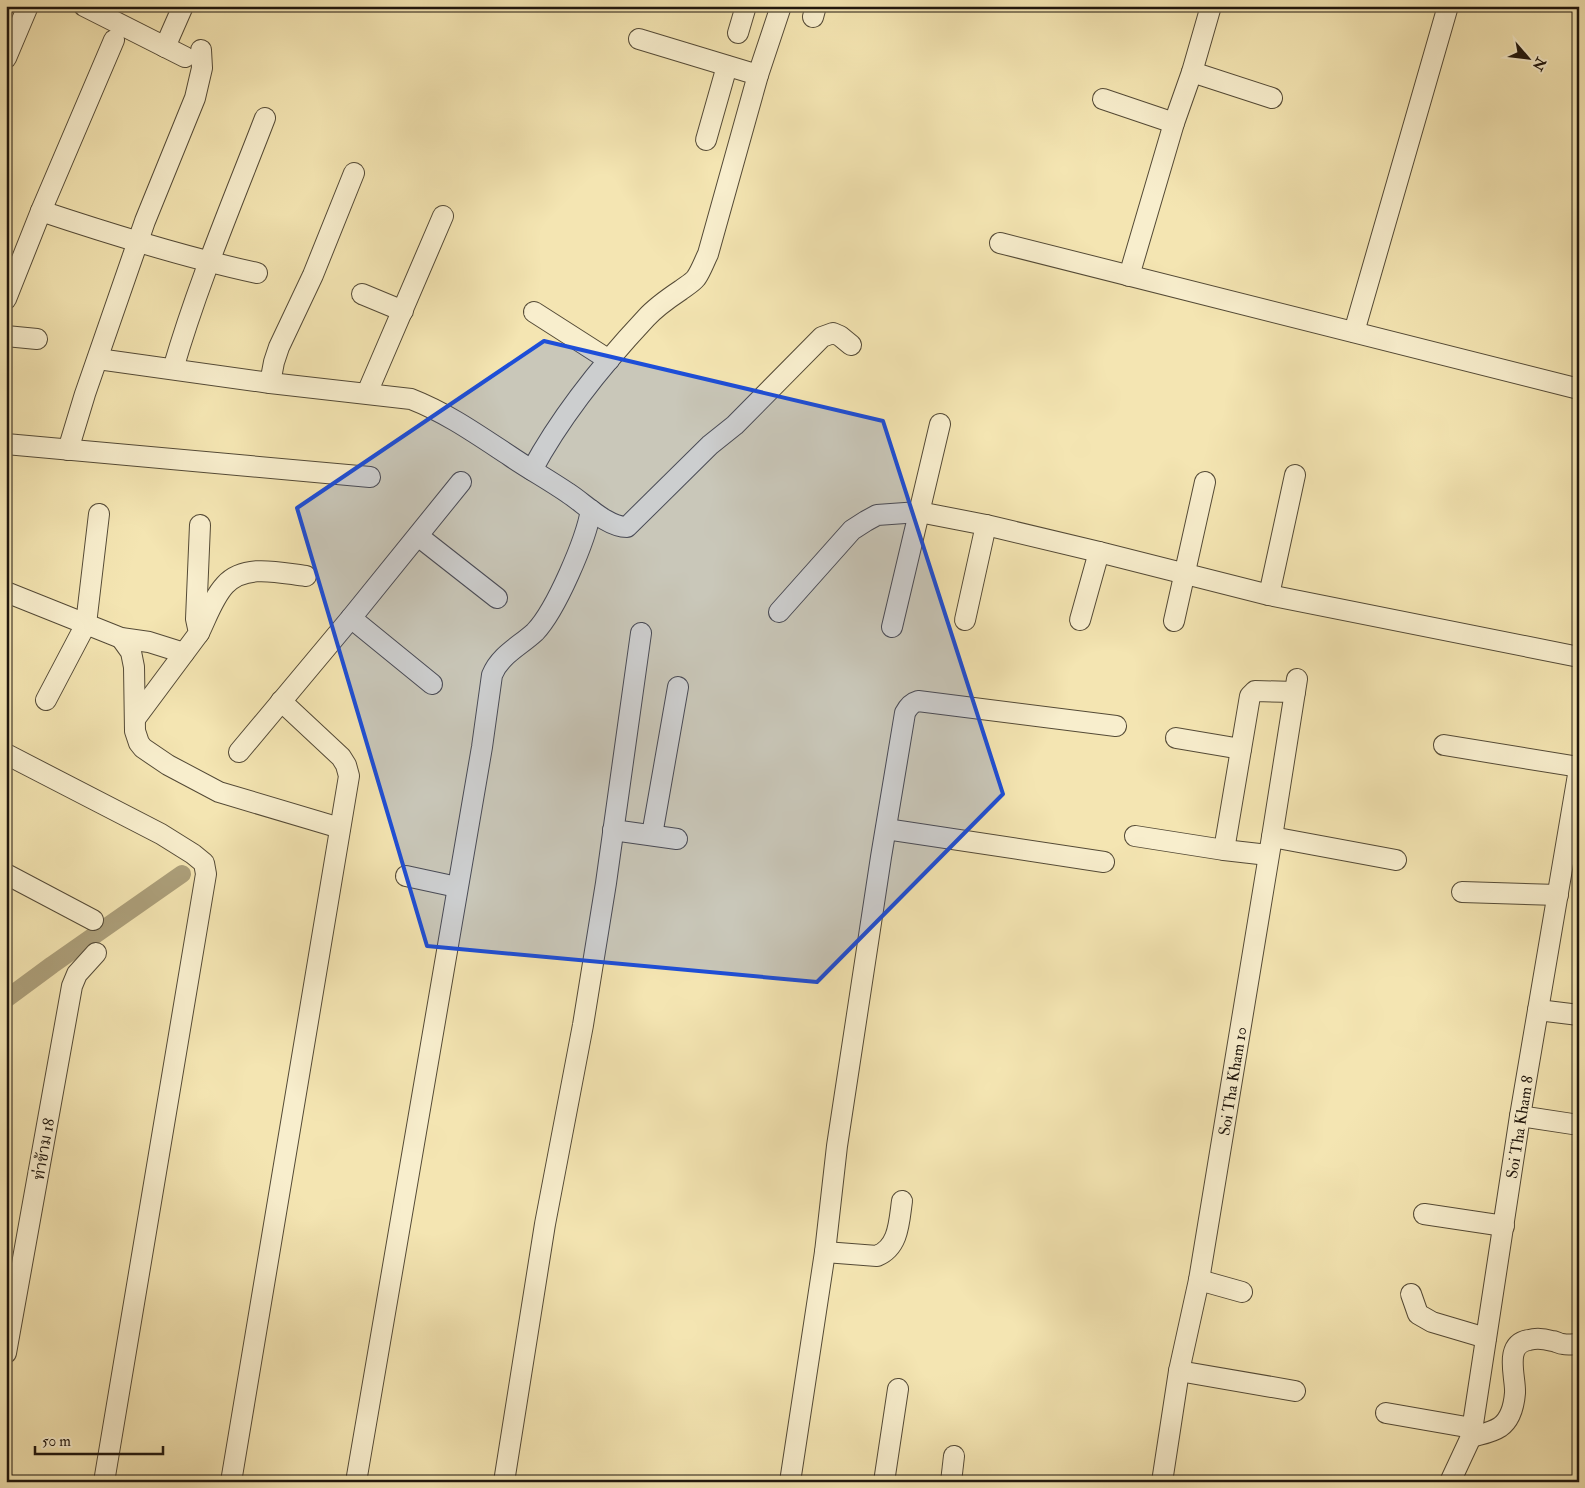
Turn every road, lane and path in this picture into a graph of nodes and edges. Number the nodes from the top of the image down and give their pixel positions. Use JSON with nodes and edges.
{"nodes":[{"id":1,"x":28,"y":6,"type":"edge"},
{"id":2,"x":84,"y":6,"type":"edge"},
{"id":3,"x":183,"y":6,"type":"edge"},
{"id":4,"x":746,"y":6,"type":"edge"},
{"id":5,"x":781,"y":6,"type":"edge"},
{"id":6,"x":1211,"y":6,"type":"edge"},
{"id":7,"x":1448,"y":6,"type":"edge"},
{"id":8,"x":738,"y":33,"type":"dead end"},
{"id":9,"x":639,"y":39,"type":"dead end"},
{"id":10,"x":114,"y":40,"type":"dead end"},
{"id":11,"x":165,"y":47,"type":"junction"},
{"id":12,"x":6,"y":58,"type":"edge"},
{"id":13,"x":727,"y":66,"type":"junction"},
{"id":14,"x":1192,"y":72,"type":"junction"},
{"id":15,"x":758,"y":75,"type":"junction"},
{"id":16,"x":1272,"y":98,"type":"dead end"},
{"id":17,"x":1103,"y":99,"type":"dead end"},
{"id":18,"x":265,"y":118,"type":"dead end"},
{"id":19,"x":1174,"y":123,"type":"junction"},
{"id":20,"x":706,"y":140,"type":"dead end"},
{"id":21,"x":354,"y":173,"type":"dead end"},
{"id":22,"x":41,"y":211,"type":"junction"},
{"id":23,"x":443,"y":216,"type":"dead end"},
{"id":24,"x":138,"y":243,"type":"junction"},
{"id":25,"x":1000,"y":243,"type":"dead end"},
{"id":26,"x":208,"y":262,"type":"junction"},
{"id":27,"x":257,"y":273,"type":"dead end"},
{"id":28,"x":1129,"y":276,"type":"junction"},
{"id":29,"x":362,"y":294,"type":"dead end"},
{"id":30,"x":6,"y":299,"type":"edge"},
{"id":31,"x":403,"y":311,"type":"junction"},
{"id":32,"x":534,"y":312,"type":"dead end"},
{"id":33,"x":1354,"y":332,"type":"junction"},
{"id":34,"x":6,"y":336,"type":"edge"},
{"id":35,"x":37,"y":339,"type":"dead end"},
{"id":36,"x":850,"y":344,"type":"dead end"},
{"id":37,"x":98,"y":359,"type":"junction"},
{"id":38,"x":609,"y":360,"type":"junction"},
{"id":39,"x":173,"y":369,"type":"junction"},
{"id":40,"x":270,"y":383,"type":"junction"},
{"id":41,"x":1579,"y":389,"type":"edge"},
{"id":42,"x":367,"y":393,"type":"junction"},
{"id":43,"x":940,"y":424,"type":"dead end"},
{"id":44,"x":6,"y":444,"type":"edge"},
{"id":45,"x":68,"y":450,"type":"junction"},
{"id":46,"x":532,"y":470,"type":"junction"},
{"id":47,"x":1295,"y":474,"type":"dead end"},
{"id":48,"x":370,"y":477,"type":"dead end"},
{"id":49,"x":461,"y":482,"type":"dead end"},
{"id":50,"x":1205,"y":482,"type":"dead end"},
{"id":51,"x":591,"y":510,"type":"junction"},
{"id":52,"x":919,"y":512,"type":"junction"},
{"id":53,"x":99,"y":514,"type":"dead end"},
{"id":54,"x":200,"y":525,"type":"dead end"},
{"id":55,"x":986,"y":525,"type":"junction"},
{"id":56,"x":418,"y":536,"type":"junction"},
{"id":57,"x":1098,"y":552,"type":"junction"},
{"id":58,"x":1185,"y":573,"type":"junction"},
{"id":59,"x":306,"y":576,"type":"dead end"},
{"id":60,"x":6,"y":592,"type":"edge"},
{"id":61,"x":1270,"y":595,"type":"junction"},
{"id":62,"x":497,"y":598,"type":"dead end"},
{"id":63,"x":779,"y":612,"type":"dead end"},
{"id":64,"x":351,"y":618,"type":"junction"},
{"id":65,"x":965,"y":620,"type":"dead end"},
{"id":66,"x":1080,"y":620,"type":"dead end"},
{"id":67,"x":1174,"y":620,"type":"dead end"},
{"id":68,"x":86,"y":624,"type":"junction"},
{"id":69,"x":892,"y":627,"type":"dead end"},
{"id":70,"x":199,"y":633,"type":"junction"},
{"id":71,"x":641,"y":633,"type":"dead end"},
{"id":72,"x":121,"y":638,"type":"junction"},
{"id":73,"x":184,"y":653,"type":"junction"},
{"id":74,"x":1579,"y":657,"type":"edge"},
{"id":75,"x":432,"y":684,"type":"dead end"},
{"id":76,"x":678,"y":686,"type":"dead end"},
{"id":77,"x":46,"y":700,"type":"dead end"},
{"id":78,"x":281,"y":701,"type":"junction"},
{"id":79,"x":135,"y":719,"type":"junction"},
{"id":80,"x":1116,"y":726,"type":"dead end"},
{"id":81,"x":1176,"y":738,"type":"dead end"},
{"id":82,"x":1444,"y":745,"type":"dead end"},
{"id":83,"x":1241,"y":749,"type":"junction"},
{"id":84,"x":238,"y":752,"type":"dead end"},
{"id":85,"x":6,"y":754,"type":"edge"},
{"id":86,"x":1579,"y":768,"type":"edge"},
{"id":87,"x":1578,"y":773,"type":"edge"},
{"id":88,"x":340,"y":828,"type":"junction"},
{"id":89,"x":886,"y":829,"type":"junction"},
{"id":90,"x":613,"y":830,"type":"junction"},
{"id":91,"x":652,"y":836,"type":"junction"},
{"id":92,"x":1135,"y":836,"type":"dead end"},
{"id":93,"x":677,"y":839,"type":"dead end"},
{"id":94,"x":1270,"y":846,"type":"junction"},
{"id":95,"x":1224,"y":850,"type":"junction"},
{"id":96,"x":1396,"y":860,"type":"dead end"},
{"id":97,"x":1104,"y":862,"type":"dead end"},
{"id":98,"x":6,"y":874,"type":"edge"},
{"id":99,"x":406,"y":876,"type":"dead end"},
{"id":100,"x":1566,"y":884,"type":"edge"},
{"id":101,"x":457,"y":887,"type":"junction"},
{"id":102,"x":1462,"y":892,"type":"dead end"},
{"id":103,"x":93,"y":920,"type":"dead end"},
{"id":104,"x":96,"y":953,"type":"dead end"},
{"id":105,"x":1538,"y":1010,"type":"junction"},
{"id":106,"x":1579,"y":1015,"type":"edge"},
{"id":107,"x":1520,"y":1116,"type":"junction"},
{"id":108,"x":1579,"y":1125,"type":"edge"},
{"id":109,"x":902,"y":1201,"type":"dead end"},
{"id":110,"x":1424,"y":1214,"type":"dead end"},
{"id":111,"x":1504,"y":1226,"type":"junction"},
{"id":112,"x":825,"y":1252,"type":"junction"},
{"id":113,"x":1199,"y":1280,"type":"junction"},
{"id":114,"x":1242,"y":1292,"type":"dead end"},
{"id":115,"x":1411,"y":1294,"type":"dead end"},
{"id":116,"x":1486,"y":1338,"type":"junction"},
{"id":117,"x":1579,"y":1344,"type":"edge"},
{"id":118,"x":6,"y":1353,"type":"edge"},
{"id":119,"x":1179,"y":1371,"type":"junction"},
{"id":120,"x":898,"y":1389,"type":"dead end"},
{"id":121,"x":1295,"y":1391,"type":"dead end"},
{"id":122,"x":1386,"y":1413,"type":"dead end"},
{"id":123,"x":1471,"y":1433,"type":"junction"},
{"id":124,"x":954,"y":1456,"type":"dead end"},
{"id":125,"x":104,"y":1482,"type":"edge"},
{"id":126,"x":231,"y":1482,"type":"edge"},
{"id":127,"x":356,"y":1482,"type":"edge"},
{"id":128,"x":504,"y":1482,"type":"edge"},
{"id":129,"x":790,"y":1482,"type":"edge"},
{"id":130,"x":884,"y":1482,"type":"edge"},
{"id":131,"x":951,"y":1482,"type":"edge"},
{"id":132,"x":1162,"y":1482,"type":"edge"},
{"id":133,"x":1450,"y":1482,"type":"edge"}],
"edges":[{"from":1,"to":12,"type":"street"},
{"from":2,"to":11,"type":"street"},
{"from":3,"to":11,"type":"street"},
{"from":4,"to":8,"type":"street"},
{"from":5,"to":15,"type":"street"},
{"from":6,"to":14,"type":"street"},
{"from":7,"to":33,"type":"street"},
{"from":9,"to":13,"type":"street"},
{"from":10,"to":22,"type":"street"},
{"from":11,"to":24,"type":"street"},
{"from":13,"to":15,"type":"street"},
{"from":13,"to":20,"type":"street"},
{"from":14,"to":16,"type":"street"},
{"from":14,"to":19,"type":"street"},
{"from":15,"to":38,"type":"street"},
{"from":17,"to":19,"type":"street"},
{"from":18,"to":26,"type":"street"},
{"from":19,"to":28,"type":"street"},
{"from":21,"to":40,"type":"street"},
{"from":22,"to":24,"type":"street"},
{"from":22,"to":30,"type":"street"},
{"from":23,"to":31,"type":"street"},
{"from":24,"to":26,"type":"street"},
{"from":24,"to":37,"type":"street"},
{"from":25,"to":28,"type":"street"},
{"from":26,"to":27,"type":"street"},
{"from":26,"to":39,"type":"street"},
{"from":28,"to":33,"type":"street"},
{"from":29,"to":31,"type":"street"},
{"from":31,"to":42,"type":"street"},
{"from":32,"to":38,"type":"street"},
{"from":33,"to":41,"type":"street"},
{"from":34,"to":35,"type":"street"},
{"from":36,"to":51,"type":"street"},
{"from":37,"to":39,"type":"street"},
{"from":37,"to":45,"type":"street"},
{"from":38,"to":46,"type":"street"},
{"from":39,"to":40,"type":"street"},
{"from":40,"to":42,"type":"street"},
{"from":42,"to":46,"type":"street"},
{"from":43,"to":52,"type":"street"},
{"from":44,"to":45,"type":"street"},
{"from":45,"to":48,"type":"street"},
{"from":46,"to":51,"type":"street"},
{"from":47,"to":61,"type":"street"},
{"from":49,"to":56,"type":"street"},
{"from":50,"to":58,"type":"street"},
{"from":51,"to":101,"type":"street"},
{"from":52,"to":55,"type":"street"},
{"from":52,"to":63,"type":"street"},
{"from":52,"to":69,"type":"street"},
{"from":53,"to":68,"type":"street"},
{"from":54,"to":70,"type":"street"},
{"from":55,"to":57,"type":"street"},
{"from":55,"to":65,"type":"street"},
{"from":56,"to":62,"type":"street"},
{"from":56,"to":64,"type":"street"},
{"from":57,"to":58,"type":"street"},
{"from":57,"to":66,"type":"street"},
{"from":58,"to":61,"type":"street"},
{"from":58,"to":67,"type":"street"},
{"from":59,"to":70,"type":"street"},
{"from":60,"to":68,"type":"street"},
{"from":61,"to":74,"type":"street"},
{"from":64,"to":75,"type":"street"},
{"from":64,"to":78,"type":"street"},
{"from":68,"to":72,"type":"street"},
{"from":68,"to":77,"type":"street"},
{"from":70,"to":73,"type":"street"},
{"from":71,"to":90,"type":"street"},
{"from":72,"to":73,"type":"street"},
{"from":72,"to":79,"type":"street"},
{"from":73,"to":79,"type":"street"},
{"from":76,"to":91,"type":"street"},
{"from":78,"to":84,"type":"street"},
{"from":78,"to":88,"type":"street"},
{"from":79,"to":88,"type":"street"},
{"from":80,"to":89,"type":"street"},
{"from":81,"to":83,"type":"street"},
{"from":82,"to":86,"type":"street"},
{"from":83,"to":94,"type":"street","name":"Soi Tha Kham 10"},
{"from":83,"to":95,"type":"street"},
{"from":85,"to":125,"type":"street"},
{"from":86,"to":87,"type":"street","name":"Soi Tha Kham 8"},
{"from":87,"to":100,"type":"street","name":"Soi Tha Kham 8"},
{"from":88,"to":126,"type":"street"},
{"from":89,"to":97,"type":"street"},
{"from":89,"to":112,"type":"street"},
{"from":90,"to":91,"type":"street"},
{"from":90,"to":128,"type":"street"},
{"from":91,"to":93,"type":"street"},
{"from":92,"to":95,"type":"street"},
{"from":94,"to":95,"type":"street"},
{"from":94,"to":96,"type":"street"},
{"from":94,"to":113,"type":"street","name":"Soi Tha Kham 10"},
{"from":98,"to":103,"type":"street"},
{"from":99,"to":101,"type":"street"},
{"from":100,"to":102,"type":"street"},
{"from":100,"to":105,"type":"street","name":"Soi Tha Kham 8"},
{"from":101,"to":127,"type":"street"},
{"from":104,"to":118,"type":"street","name":"ท่าข้าม 18"},
{"from":105,"to":106,"type":"street"},
{"from":105,"to":107,"type":"street","name":"Soi Tha Kham 8"},
{"from":107,"to":108,"type":"street"},
{"from":107,"to":111,"type":"street","name":"Soi Tha Kham 8"},
{"from":109,"to":112,"type":"street"},
{"from":110,"to":111,"type":"street"},
{"from":111,"to":116,"type":"street","name":"Soi Tha Kham 8"},
{"from":112,"to":129,"type":"street"},
{"from":113,"to":114,"type":"street"},
{"from":113,"to":119,"type":"street","name":"Soi Tha Kham 10"},
{"from":115,"to":116,"type":"street"},
{"from":116,"to":123,"type":"street","name":"Soi Tha Kham 8"},
{"from":117,"to":123,"type":"street"},
{"from":119,"to":121,"type":"street"},
{"from":119,"to":132,"type":"street","name":"Soi Tha Kham 10"},
{"from":120,"to":130,"type":"street"},
{"from":122,"to":123,"type":"street"},
{"from":123,"to":133,"type":"street","name":"Soi Tha Kham 8"},
{"from":124,"to":131,"type":"street"}]}
